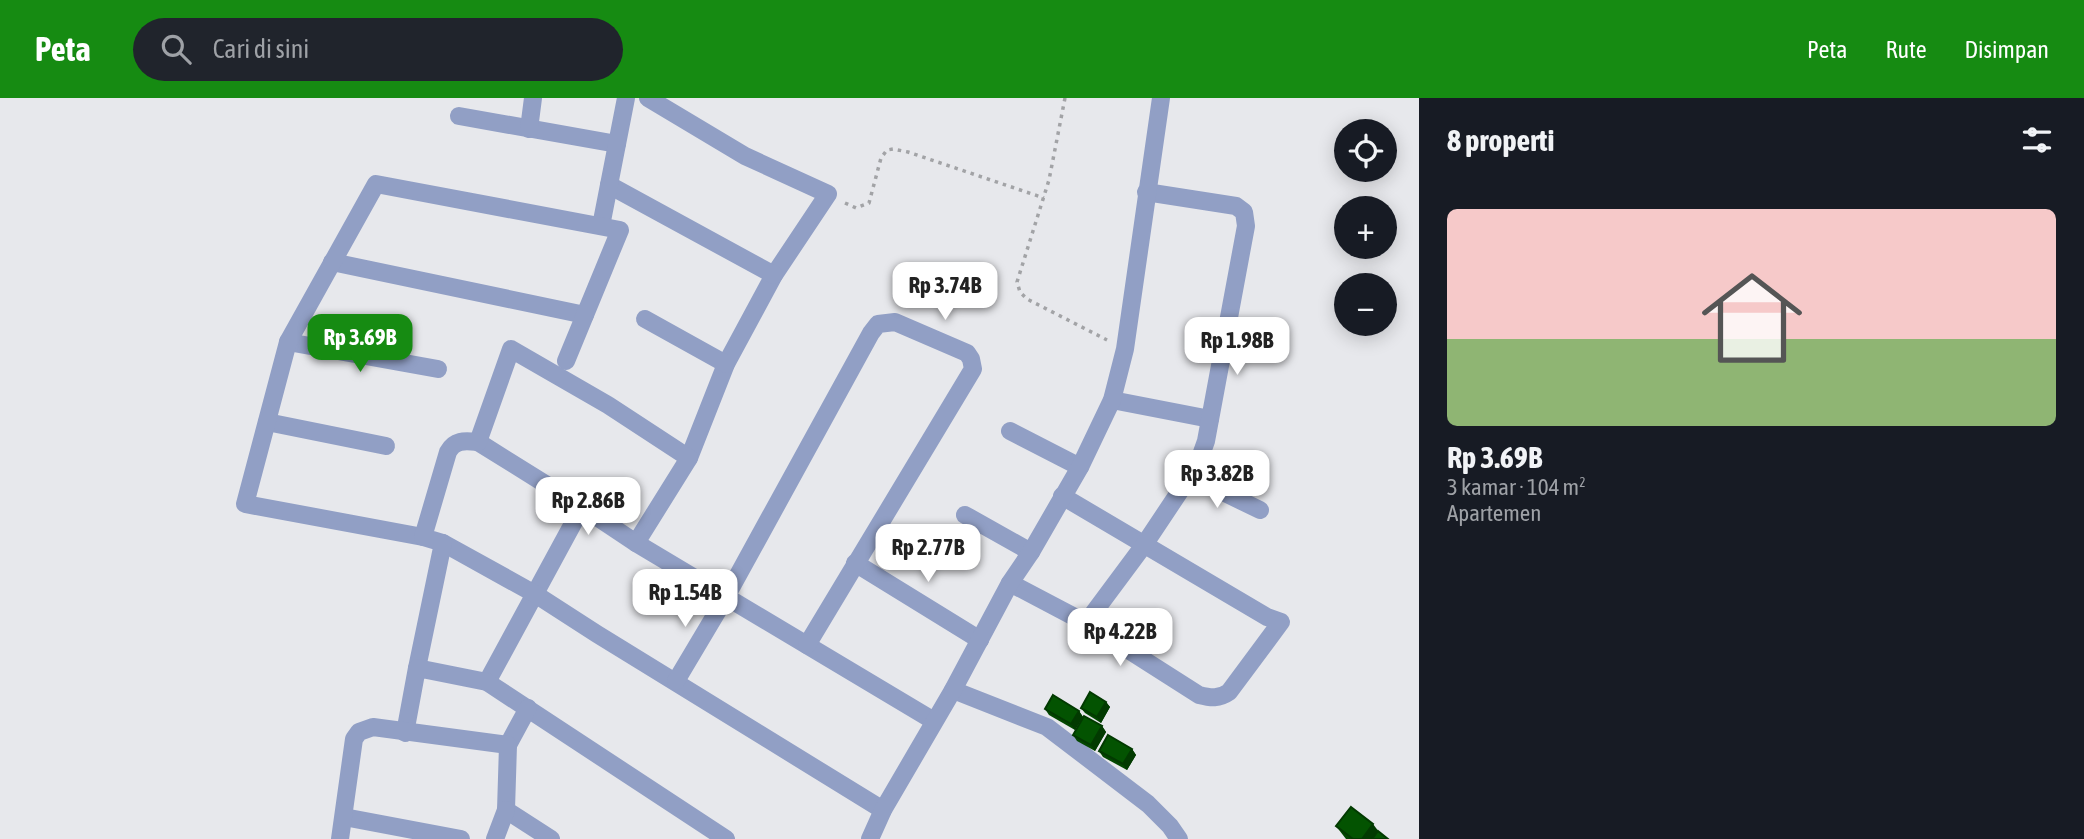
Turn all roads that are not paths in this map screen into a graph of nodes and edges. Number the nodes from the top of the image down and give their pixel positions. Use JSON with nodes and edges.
{"nodes":[{"id":1,"x":533,"y":98,"type":"edge"},
{"id":2,"x":626,"y":98,"type":"edge"},
{"id":3,"x":648,"y":98,"type":"edge"},
{"id":4,"x":1161,"y":98,"type":"edge"},
{"id":5,"x":459,"y":116,"type":"dead end"},
{"id":6,"x":529,"y":129,"type":"junction"},
{"id":7,"x":617,"y":145,"type":"junction"},
{"id":8,"x":609,"y":185,"type":"junction"},
{"id":9,"x":1146,"y":192,"type":"junction"},
{"id":10,"x":601,"y":226,"type":"junction"},
{"id":11,"x":332,"y":262,"type":"junction"},
{"id":12,"x":774,"y":275,"type":"junction"},
{"id":13,"x":585,"y":315,"type":"junction"},
{"id":14,"x":645,"y":319,"type":"dead end"},
{"id":15,"x":288,"y":342,"type":"junction"},
{"id":16,"x":566,"y":361,"type":"dead end"},
{"id":17,"x":726,"y":363,"type":"junction"},
{"id":18,"x":438,"y":369,"type":"dead end"},
{"id":19,"x":1112,"y":400,"type":"junction"},
{"id":20,"x":1210,"y":419,"type":"junction"},
{"id":21,"x":267,"y":422,"type":"junction"},
{"id":22,"x":1010,"y":431,"type":"dead end"},
{"id":23,"x":478,"y":442,"type":"junction"},
{"id":24,"x":386,"y":446,"type":"dead end"},
{"id":25,"x":689,"y":458,"type":"junction"},
{"id":26,"x":1080,"y":467,"type":"junction"},
{"id":27,"x":1190,"y":476,"type":"junction"},
{"id":28,"x":1062,"y":496,"type":"junction"},
{"id":29,"x":582,"y":508,"type":"junction"},
{"id":30,"x":1260,"y":510,"type":"dead end"},
{"id":31,"x":965,"y":515,"type":"dead end"},
{"id":32,"x":422,"y":537,"type":"junction"},
{"id":33,"x":443,"y":543,"type":"junction"},
{"id":34,"x":636,"y":543,"type":"junction"},
{"id":35,"x":1144,"y":545,"type":"junction"},
{"id":36,"x":1031,"y":552,"type":"junction"},
{"id":37,"x":855,"y":563,"type":"junction"},
{"id":38,"x":1010,"y":583,"type":"junction"},
{"id":39,"x":535,"y":594,"type":"junction"},
{"id":40,"x":726,"y":597,"type":"junction"},
{"id":41,"x":1086,"y":624,"type":"junction"},
{"id":42,"x":981,"y":640,"type":"junction"},
{"id":43,"x":807,"y":645,"type":"junction"},
{"id":44,"x":417,"y":668,"type":"junction"},
{"id":45,"x":676,"y":681,"type":"junction"},
{"id":46,"x":487,"y":682,"type":"junction"},
{"id":47,"x":953,"y":690,"type":"junction"},
{"id":48,"x":528,"y":708,"type":"junction"},
{"id":49,"x":934,"y":721,"type":"junction"},
{"id":50,"x":405,"y":733,"type":"junction"},
{"id":51,"x":508,"y":745,"type":"junction"},
{"id":52,"x":506,"y":810,"type":"junction"},
{"id":53,"x":883,"y":810,"type":"junction"},
{"id":54,"x":344,"y":817,"type":"junction"},
{"id":55,"x":546,"y":838,"type":"edge"},
{"id":56,"x":340,"y":839,"type":"edge"},
{"id":57,"x":461,"y":839,"type":"edge"},
{"id":58,"x":495,"y":839,"type":"edge"},
{"id":59,"x":726,"y":839,"type":"edge"},
{"id":60,"x":870,"y":839,"type":"edge"},
{"id":61,"x":1179,"y":839,"type":"edge"}],
"edges":[{"from":1,"to":6,"type":"street"},
{"from":2,"to":7,"type":"street"},
{"from":3,"to":12,"type":"street"},
{"from":4,"to":9,"type":"street"},
{"from":5,"to":6,"type":"street"},
{"from":6,"to":7,"type":"street"},
{"from":7,"to":8,"type":"street"},
{"from":8,"to":10,"type":"street"},
{"from":8,"to":12,"type":"street"},
{"from":9,"to":19,"type":"street"},
{"from":9,"to":20,"type":"street"},
{"from":10,"to":11,"type":"street"},
{"from":10,"to":13,"type":"street"},
{"from":11,"to":13,"type":"street"},
{"from":11,"to":15,"type":"street"},
{"from":12,"to":17,"type":"street"},
{"from":13,"to":16,"type":"street"},
{"from":14,"to":17,"type":"street"},
{"from":15,"to":18,"type":"street"},
{"from":15,"to":21,"type":"street"},
{"from":17,"to":25,"type":"street"},
{"from":19,"to":20,"type":"street"},
{"from":19,"to":26,"type":"street"},
{"from":20,"to":27,"type":"street"},
{"from":21,"to":24,"type":"street"},
{"from":21,"to":32,"type":"street"},
{"from":22,"to":26,"type":"street"},
{"from":23,"to":25,"type":"street"},
{"from":23,"to":29,"type":"street"},
{"from":23,"to":32,"type":"street"},
{"from":25,"to":34,"type":"street"},
{"from":26,"to":28,"type":"street"},
{"from":27,"to":30,"type":"street"},
{"from":27,"to":35,"type":"street"},
{"from":28,"to":35,"type":"street"},
{"from":28,"to":36,"type":"street"},
{"from":29,"to":34,"type":"street"},
{"from":29,"to":39,"type":"street"},
{"from":31,"to":36,"type":"street"},
{"from":32,"to":33,"type":"street"},
{"from":33,"to":39,"type":"street"},
{"from":33,"to":44,"type":"street"},
{"from":34,"to":40,"type":"street"},
{"from":35,"to":41,"type":"street"},
{"from":35,"to":41,"type":"street"},
{"from":36,"to":38,"type":"street"},
{"from":37,"to":40,"type":"street"},
{"from":37,"to":42,"type":"street"},
{"from":37,"to":43,"type":"street"},
{"from":38,"to":41,"type":"street"},
{"from":38,"to":42,"type":"street"},
{"from":39,"to":45,"type":"street"},
{"from":39,"to":46,"type":"street"},
{"from":40,"to":43,"type":"street"},
{"from":40,"to":45,"type":"street"},
{"from":42,"to":47,"type":"street"},
{"from":43,"to":49,"type":"street"},
{"from":44,"to":46,"type":"street"},
{"from":44,"to":50,"type":"street"},
{"from":45,"to":53,"type":"street"},
{"from":46,"to":48,"type":"street"},
{"from":47,"to":49,"type":"street"},
{"from":47,"to":61,"type":"street"},
{"from":48,"to":51,"type":"street"},
{"from":48,"to":59,"type":"street"},
{"from":49,"to":53,"type":"street"},
{"from":50,"to":51,"type":"street"},
{"from":50,"to":54,"type":"street"},
{"from":51,"to":52,"type":"street"},
{"from":52,"to":55,"type":"street"},
{"from":52,"to":58,"type":"street"},
{"from":53,"to":60,"type":"street"},
{"from":54,"to":56,"type":"street"},
{"from":54,"to":57,"type":"street"}]}
